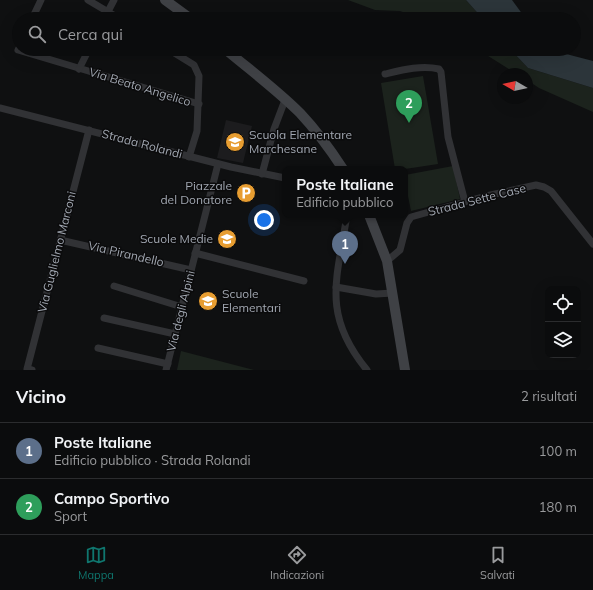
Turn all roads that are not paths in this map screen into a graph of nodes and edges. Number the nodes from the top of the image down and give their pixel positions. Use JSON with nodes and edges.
{"nodes":[{"id":1,"x":40,"y":0,"type":"edge"},
{"id":2,"x":88,"y":0,"type":"edge"},
{"id":3,"x":114,"y":0,"type":"edge"},
{"id":4,"x":165,"y":0,"type":"edge"},
{"id":5,"x":35,"y":12,"type":"edge"},
{"id":6,"x":108,"y":12,"type":"joint"},
{"id":7,"x":181,"y":12,"type":"edge"},
{"id":8,"x":38,"y":56,"type":"edge"},
{"id":9,"x":86,"y":56,"type":"edge"},
{"id":10,"x":179,"y":56,"type":"edge"},
{"id":11,"x":233,"y":56,"type":"edge"},
{"id":12,"x":80,"y":69,"type":"junction"},
{"id":13,"x":385,"y":74,"type":"dead end"},
{"id":14,"x":285,"y":100,"type":"junction"},
{"id":15,"x":199,"y":104,"type":"junction"},
{"id":16,"x":0,"y":108,"type":"edge"},
{"id":17,"x":89,"y":130,"type":"junction"},
{"id":18,"x":190,"y":156,"type":"junction"},
{"id":19,"x":334,"y":156,"type":"junction"},
{"id":20,"x":218,"y":164,"type":"junction"},
{"id":21,"x":337,"y":166,"type":"edge"},
{"id":22,"x":341,"y":166,"type":"edge"},
{"id":23,"x":262,"y":174,"type":"junction"},
{"id":24,"x":282,"y":177,"type":"edge"},
{"id":25,"x":465,"y":202,"type":"junction"},
{"id":26,"x":346,"y":218,"type":"edge"},
{"id":27,"x":370,"y":218,"type":"edge"},
{"id":28,"x":60,"y":240,"type":"junction"},
{"id":29,"x":593,"y":244,"type":"edge"},
{"id":30,"x":195,"y":253,"type":"junction"},
{"id":31,"x":387,"y":261,"type":"junction"},
{"id":32,"x":191,"y":270,"type":"junction"},
{"id":33,"x":304,"y":281,"type":"dead end"},
{"id":34,"x":114,"y":286,"type":"dead end"},
{"id":35,"x":336,"y":287,"type":"junction"},
{"id":36,"x":392,"y":293,"type":"junction"},
{"id":37,"x":182,"y":307,"type":"junction"},
{"id":38,"x":104,"y":318,"type":"dead end"},
{"id":39,"x":175,"y":334,"type":"junction"},
{"id":40,"x":98,"y":348,"type":"dead end"},
{"id":41,"x":167,"y":367,"type":"edge"},
{"id":42,"x":32,"y":370,"type":"edge"},
{"id":43,"x":367,"y":370,"type":"edge"},
{"id":44,"x":405,"y":370,"type":"edge"}],
"edges":[{"from":1,"to":5,"type":"street"},
{"from":2,"to":6,"type":"street"},
{"from":3,"to":6,"type":"street"},
{"from":4,"to":7,"type":"main road"},
{"from":8,"to":12,"type":"street"},
{"from":9,"to":12,"type":"street","name":"Via Beato Angelico"},
{"from":10,"to":15,"type":"street"},
{"from":11,"to":14,"type":"main road"},
{"from":12,"to":15,"type":"street","name":"Via Beato Angelico"},
{"from":13,"to":25,"type":"street"},
{"from":14,"to":19,"type":"main road"},
{"from":14,"to":23,"type":"street"},
{"from":15,"to":18,"type":"street"},
{"from":16,"to":17,"type":"street","name":"Strada Rolandi"},
{"from":17,"to":18,"type":"street","name":"Strada Rolandi"},
{"from":17,"to":28,"type":"street","name":"Via Guglielmo Marconi"},
{"from":18,"to":20,"type":"street","name":"Strada Rolandi"},
{"from":19,"to":21,"type":"street"},
{"from":19,"to":22,"type":"main road"},
{"from":20,"to":23,"type":"street","name":"Strada Rolandi"},
{"from":20,"to":30,"type":"street","name":"Via degli Alpini"},
{"from":23,"to":24,"type":"street","name":"Strada Rolandi"},
{"from":25,"to":29,"type":"street","name":"Strada Sette Case"},
{"from":25,"to":31,"type":"street","name":"Strada Sette Case"},
{"from":26,"to":35,"type":"street"},
{"from":27,"to":31,"type":"main road"},
{"from":28,"to":32,"type":"street","name":"Via Pirandello"},
{"from":28,"to":42,"type":"street","name":"Via Guglielmo Marconi"},
{"from":30,"to":32,"type":"street","name":"Via degli Alpini"},
{"from":30,"to":33,"type":"street"},
{"from":31,"to":36,"type":"main road"},
{"from":32,"to":37,"type":"street","name":"Via degli Alpini"},
{"from":34,"to":37,"type":"street"},
{"from":35,"to":36,"type":"street"},
{"from":35,"to":43,"type":"street"},
{"from":36,"to":44,"type":"main road"},
{"from":37,"to":39,"type":"street","name":"Via degli Alpini"},
{"from":38,"to":39,"type":"street"},
{"from":39,"to":41,"type":"street","name":"Via degli Alpini"},
{"from":40,"to":41,"type":"street"}]}
